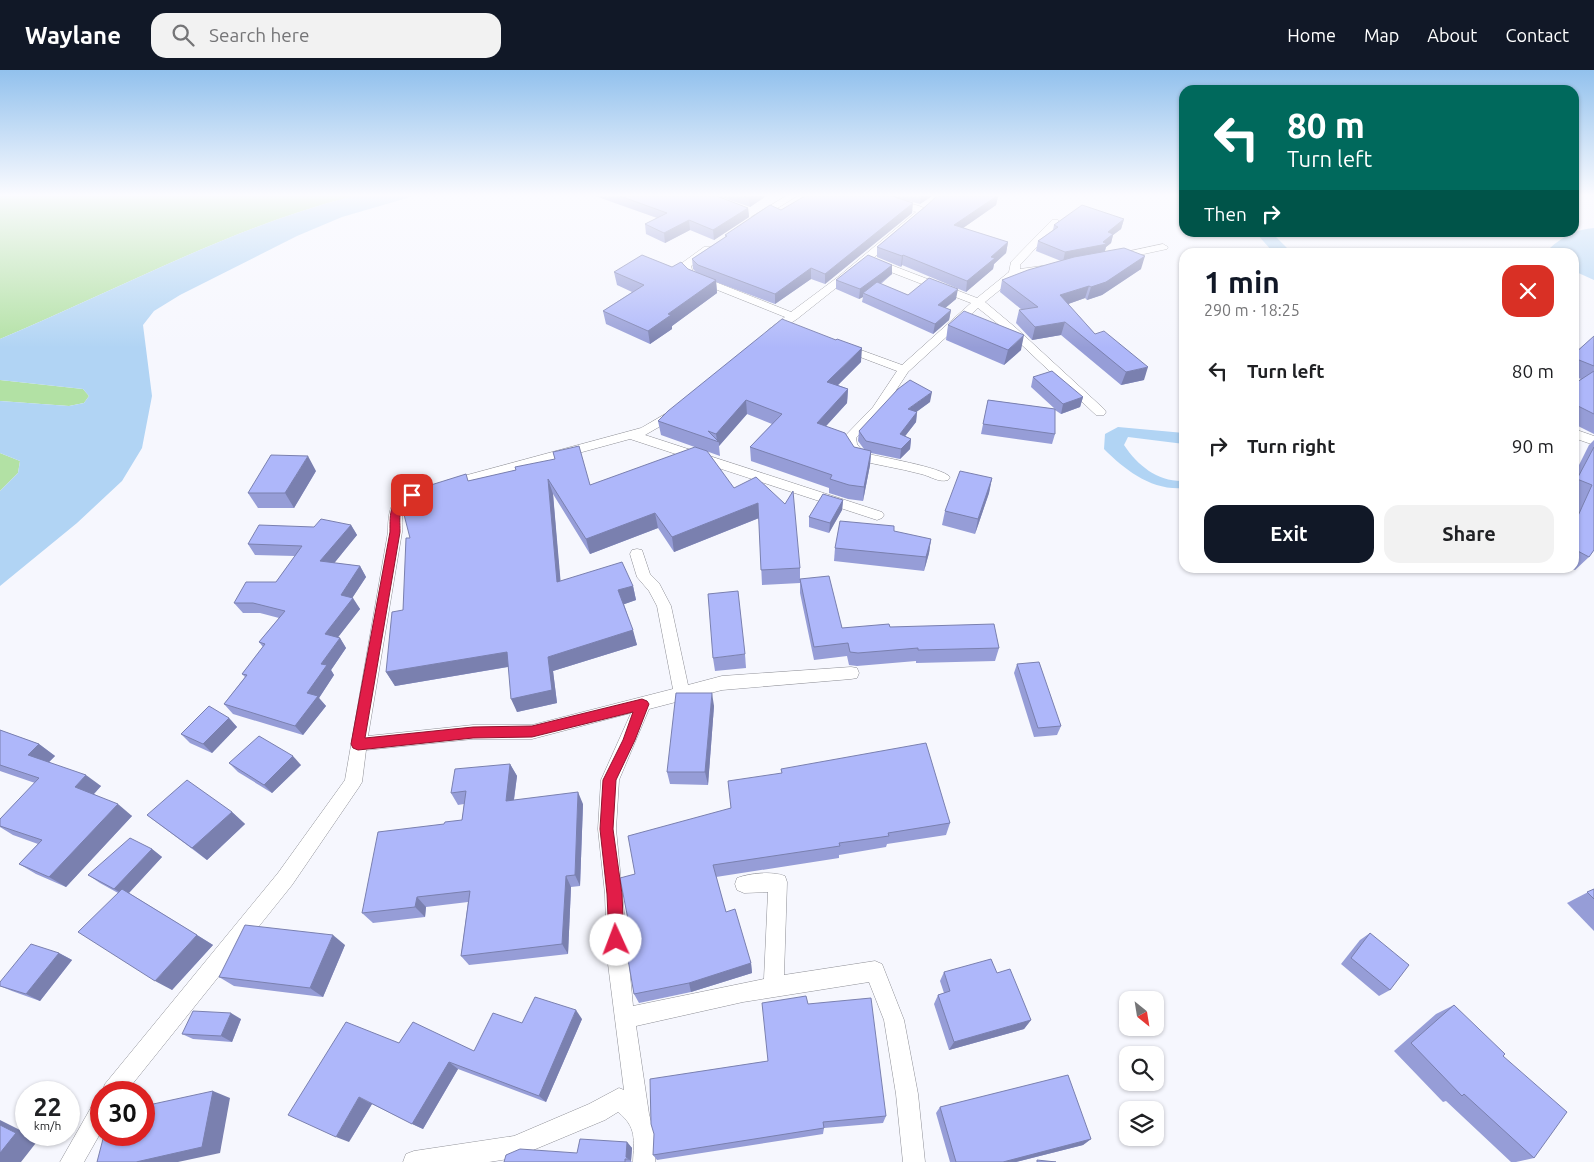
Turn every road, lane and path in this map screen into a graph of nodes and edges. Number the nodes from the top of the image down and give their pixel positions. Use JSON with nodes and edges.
{"nodes":[{"id":1,"x":711,"y":247,"type":"edge"},
{"id":2,"x":881,"y":247,"type":"edge"},
{"id":3,"x":1031,"y":247,"type":"edge"},
{"id":4,"x":1163,"y":247,"type":"dead end"},
{"id":5,"x":866,"y":259,"type":"junction"},
{"id":6,"x":1102,"y":259,"type":"edge"},
{"id":7,"x":1051,"y":268,"type":"edge"},
{"id":8,"x":1014,"y":273,"type":"junction"},
{"id":9,"x":978,"y":302,"type":"junction"},
{"id":10,"x":790,"y":322,"type":"junction"},
{"id":11,"x":762,"y":340,"type":"edge"},
{"id":12,"x":830,"y":341,"type":"edge"},
{"id":13,"x":904,"y":370,"type":"junction"},
{"id":14,"x":681,"y":407,"type":"edge"},
{"id":15,"x":1100,"y":412,"type":"dead end"},
{"id":16,"x":632,"y":435,"type":"junction"},
{"id":17,"x":1579,"y":435,"type":"edge"},
{"id":18,"x":1594,"y":441,"type":"edge"},
{"id":19,"x":943,"y":477,"type":"dead end"},
{"id":20,"x":877,"y":515,"type":"dead end"},
{"id":21,"x":638,"y":554,"type":"dead end"},
{"id":22,"x":851,"y":673,"type":"dead end"},
{"id":23,"x":682,"y":694,"type":"junction"},
{"id":24,"x":642,"y":704,"type":"junction"},
{"id":25,"x":358,"y":744,"type":"junction"},
{"id":26,"x":744,"y":884,"type":"dead end"},
{"id":27,"x":774,"y":987,"type":"junction"},
{"id":28,"x":624,"y":1018,"type":"junction"},
{"id":29,"x":122,"y":1081,"type":"edge"},
{"id":30,"x":638,"y":1114,"type":"junction"},
{"id":31,"x":90,"y":1130,"type":"edge"},
{"id":32,"x":71,"y":1162,"type":"edge"},
{"id":33,"x":414,"y":1162,"type":"edge"},
{"id":34,"x":644,"y":1162,"type":"edge"},
{"id":35,"x":914,"y":1162,"type":"edge"}],
"edges":[{"from":1,"to":10,"type":"street"},
{"from":2,"to":5,"type":"street"},
{"from":3,"to":8,"type":"street"},
{"from":4,"to":6,"type":"street"},
{"from":5,"to":9,"type":"street"},
{"from":5,"to":10,"type":"street"},
{"from":7,"to":8,"type":"street"},
{"from":8,"to":9,"type":"street"},
{"from":9,"to":13,"type":"street"},
{"from":9,"to":15,"type":"street"},
{"from":10,"to":11,"type":"street"},
{"from":12,"to":13,"type":"street"},
{"from":13,"to":19,"type":"street"},
{"from":14,"to":16,"type":"street"},
{"from":16,"to":20,"type":"street"},
{"from":16,"to":25,"type":"street"},
{"from":17,"to":18,"type":"street"},
{"from":21,"to":23,"type":"street"},
{"from":22,"to":23,"type":"street"},
{"from":23,"to":24,"type":"street"},
{"from":24,"to":25,"type":"street"},
{"from":24,"to":28,"type":"street"},
{"from":25,"to":29,"type":"street"},
{"from":26,"to":27,"type":"street"},
{"from":27,"to":28,"type":"street"},
{"from":27,"to":35,"type":"street"},
{"from":28,"to":30,"type":"street"},
{"from":30,"to":33,"type":"street"},
{"from":30,"to":34,"type":"street"},
{"from":31,"to":32,"type":"street"}]}
